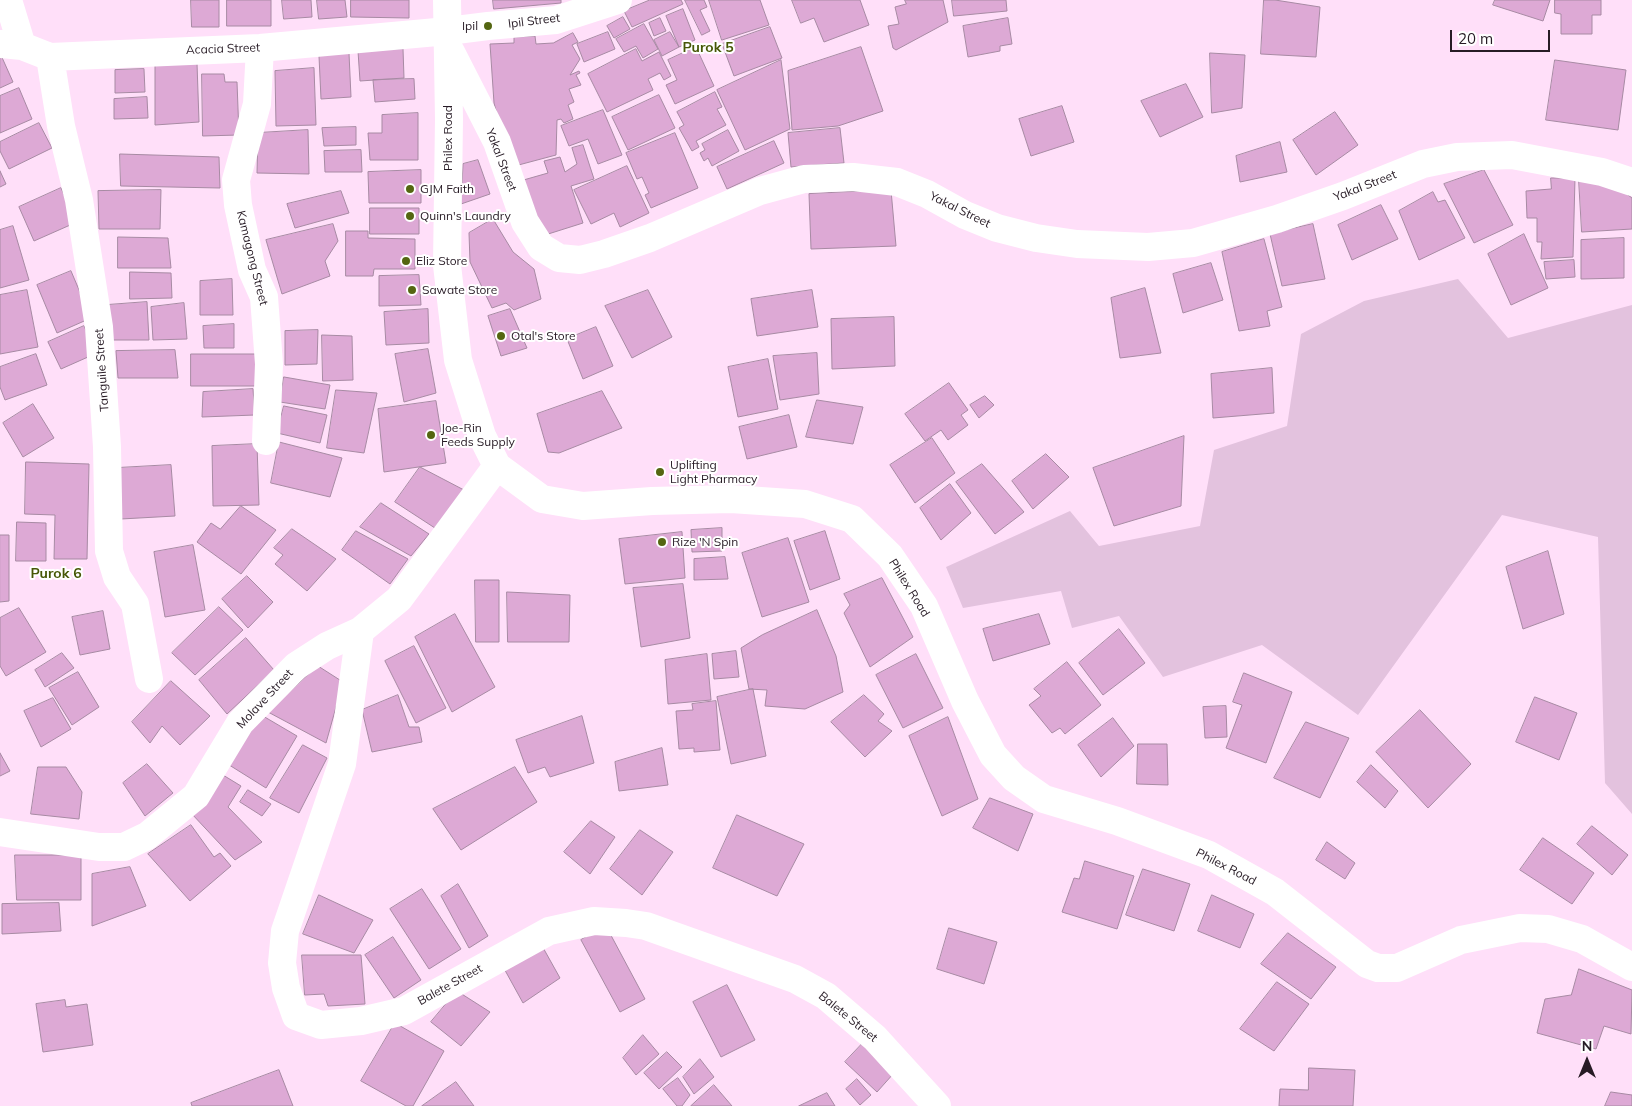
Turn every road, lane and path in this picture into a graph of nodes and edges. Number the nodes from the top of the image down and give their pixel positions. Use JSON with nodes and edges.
{"nodes":[{"id":1,"x":8,"y":0,"type":"edge"},
{"id":2,"x":447,"y":0,"type":"edge"},
{"id":3,"x":618,"y":0,"type":"edge"},
{"id":4,"x":448,"y":39,"type":"junction"},
{"id":5,"x":11,"y":45,"type":"edge"},
{"id":6,"x":260,"y":48,"type":"junction"},
{"id":7,"x":50,"y":57,"type":"junction"},
{"id":8,"x":1632,"y":182,"type":"edge"},
{"id":9,"x":266,"y":441,"type":"dead end"},
{"id":10,"x":497,"y":466,"type":"junction"},
{"id":11,"x":360,"y":631,"type":"junction"},
{"id":12,"x":149,"y":679,"type":"dead end"},
{"id":13,"x":0,"y":832,"type":"edge"},
{"id":14,"x":1632,"y":966,"type":"edge"},
{"id":15,"x":937,"y":1106,"type":"edge"}],
"edges":[{"from":1,"to":5,"type":"street"},
{"from":2,"to":4,"type":"street","name":"Philex Road"},
{"from":3,"to":4,"type":"street","name":"Ipil Street"},
{"from":4,"to":6,"type":"street","name":"Acacia Street"},
{"from":4,"to":8,"type":"street","name":"Yakal Street"},
{"from":4,"to":10,"type":"street","name":"Philex Road"},
{"from":5,"to":7,"type":"street","name":"Acacia Street"},
{"from":6,"to":7,"type":"street","name":"Acacia Street"},
{"from":6,"to":9,"type":"street","name":"Kamagong Street"},
{"from":7,"to":12,"type":"street","name":"Tanguile Street"},
{"from":10,"to":11,"type":"street","name":"Molave Street"},
{"from":10,"to":14,"type":"street","name":"Philex Road"},
{"from":11,"to":13,"type":"street","name":"Molave Street"},
{"from":11,"to":15,"type":"street","name":"Balete Street"}]}
